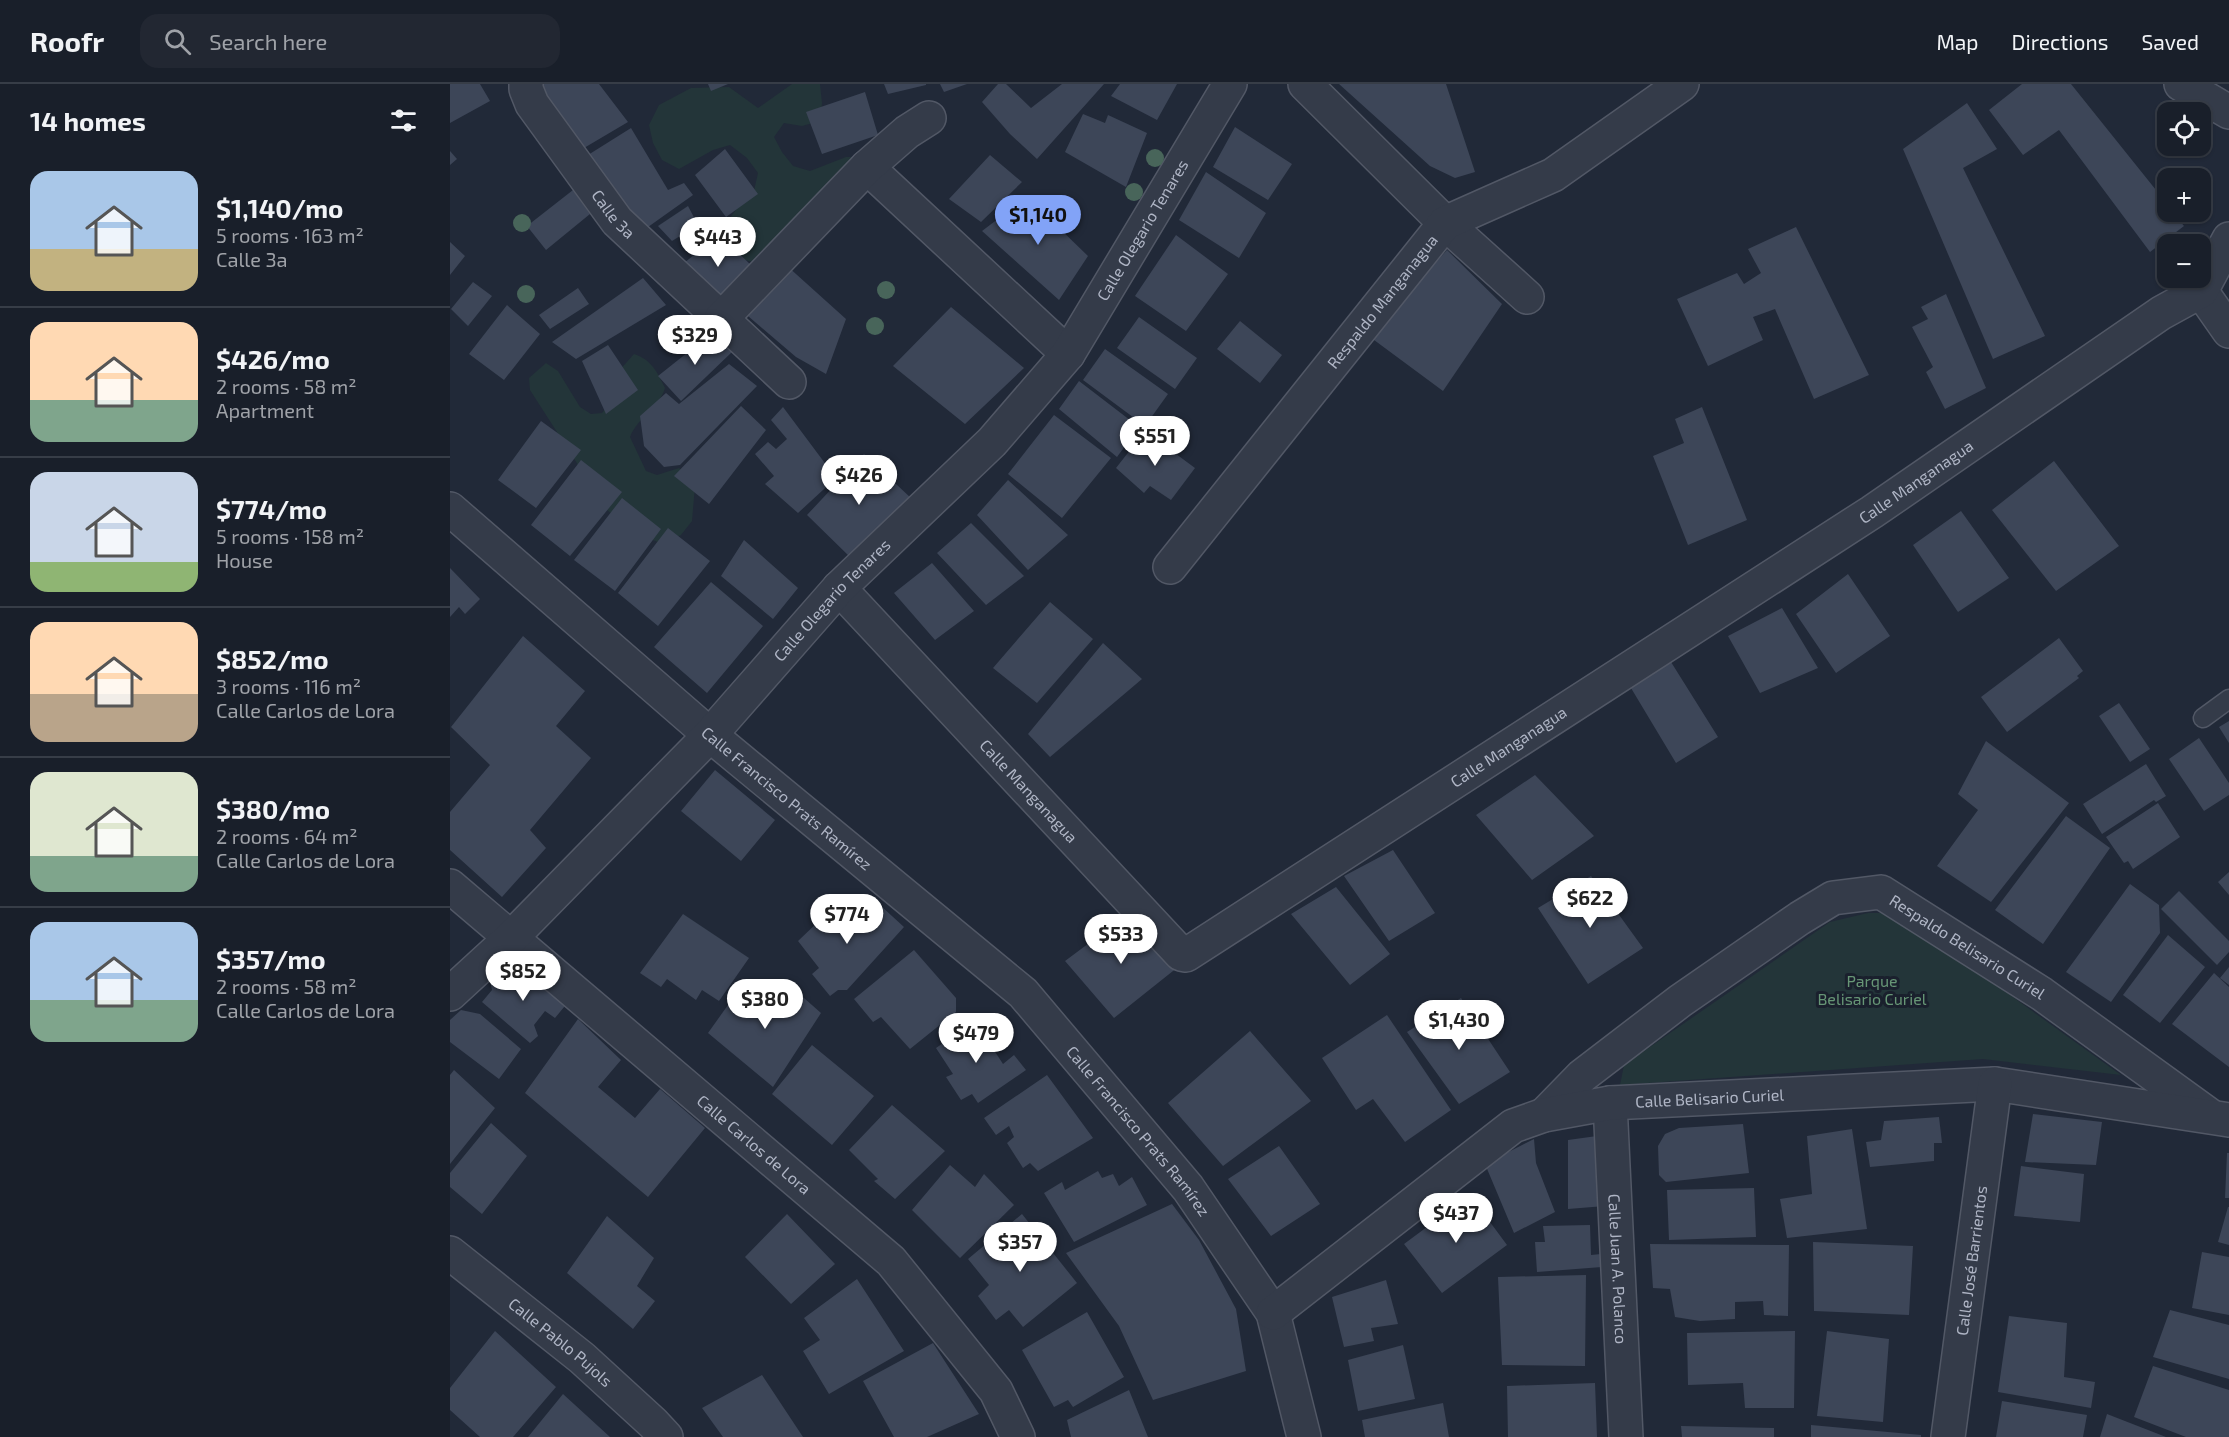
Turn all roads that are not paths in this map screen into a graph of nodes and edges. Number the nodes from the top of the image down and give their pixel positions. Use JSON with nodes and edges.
{"nodes":[{"id":1,"x":1230,"y":84,"type":"edge"},
{"id":2,"x":1305,"y":84,"type":"edge"},
{"id":3,"x":1682,"y":84,"type":"edge"},
{"id":4,"x":2181,"y":84,"type":"edge"},
{"id":5,"x":526,"y":86,"type":"edge"},
{"id":6,"x":2229,"y":112,"type":"edge"},
{"id":7,"x":929,"y":118,"type":"dead end"},
{"id":8,"x":867,"y":167,"type":"junction"},
{"id":9,"x":1445,"y":223,"type":"junction"},
{"id":10,"x":2229,"y":239,"type":"edge"},
{"id":11,"x":2201,"y":291,"type":"junction"},
{"id":12,"x":1527,"y":297,"type":"dead end"},
{"id":13,"x":721,"y":319,"type":"junction"},
{"id":14,"x":2229,"y":331,"type":"edge"},
{"id":15,"x":1068,"y":354,"type":"junction"},
{"id":16,"x":789,"y":382,"type":"dead end"},
{"id":17,"x":450,"y":509,"type":"edge"},
{"id":18,"x":1170,"y":567,"type":"dead end"},
{"id":19,"x":838,"y":588,"type":"junction"},
{"id":20,"x":2229,"y":699,"type":"edge"},
{"id":21,"x":2203,"y":718,"type":"dead end"},
{"id":22,"x":710,"y":735,"type":"junction"},
{"id":23,"x":450,"y":886,"type":"edge"},
{"id":24,"x":511,"y":938,"type":"junction"},
{"id":25,"x":450,"y":994,"type":"edge"},
{"id":26,"x":1995,"y":1084,"type":"junction"},
{"id":27,"x":1610,"y":1103,"type":"junction"},
{"id":28,"x":1544,"y":1115,"type":"junction"},
{"id":29,"x":2220,"y":1118,"type":"edge"},
{"id":30,"x":450,"y":1253,"type":"edge"},
{"id":31,"x":1273,"y":1313,"type":"junction"},
{"id":32,"x":666,"y":1437,"type":"edge"},
{"id":33,"x":1018,"y":1437,"type":"edge"},
{"id":34,"x":1304,"y":1437,"type":"edge"},
{"id":35,"x":1626,"y":1437,"type":"edge"},
{"id":36,"x":1948,"y":1437,"type":"edge"}],
"edges":[{"from":1,"to":15,"type":"street","name":"Calle Olegario Tenares"},
{"from":2,"to":9,"type":"street"},
{"from":3,"to":9,"type":"street","name":"Respaldo Manganagua"},
{"from":4,"to":6,"type":"street"},
{"from":5,"to":13,"type":"street","name":"Calle 3a"},
{"from":7,"to":8,"type":"street"},
{"from":8,"to":13,"type":"street"},
{"from":8,"to":15,"type":"street"},
{"from":9,"to":12,"type":"street"},
{"from":9,"to":18,"type":"street","name":"Respaldo Manganagua"},
{"from":10,"to":11,"type":"street"},
{"from":11,"to":14,"type":"street"},
{"from":11,"to":19,"type":"street","name":"Calle Manganagua"},
{"from":13,"to":16,"type":"street","name":"Calle 3a"},
{"from":15,"to":19,"type":"street","name":"Calle Olegario Tenares"},
{"from":17,"to":22,"type":"street","name":"Calle Francisco Prats Ramírez"},
{"from":19,"to":22,"type":"street","name":"Calle Olegario Tenares"},
{"from":20,"to":21,"type":"lane"},
{"from":22,"to":24,"type":"street","name":"Calle Olegario Tenares"},
{"from":22,"to":31,"type":"street","name":"Calle Francisco Prats Ramírez"},
{"from":23,"to":24,"type":"street","name":"Calle Carlos de Lora"},
{"from":24,"to":25,"type":"street","name":"Calle Olegario Tenares"},
{"from":24,"to":33,"type":"street","name":"Calle Carlos de Lora"},
{"from":26,"to":27,"type":"street","name":"Calle Belisario Curiel"},
{"from":26,"to":29,"type":"street","name":"Calle Belisario Curiel"},
{"from":26,"to":36,"type":"street","name":"Calle José Barrientos"},
{"from":27,"to":28,"type":"street","name":"Calle Belisario Curiel"},
{"from":27,"to":35,"type":"street","name":"Calle Juan A. Polanco"},
{"from":28,"to":29,"type":"street","name":"Respaldo Belisario Curiel"},
{"from":28,"to":31,"type":"street","name":"Calle Belisario Curiel"},
{"from":30,"to":32,"type":"street","name":"Calle Pablo Pujols"},
{"from":31,"to":34,"type":"street","name":"Calle Francisco Prats Ramírez"}]}
